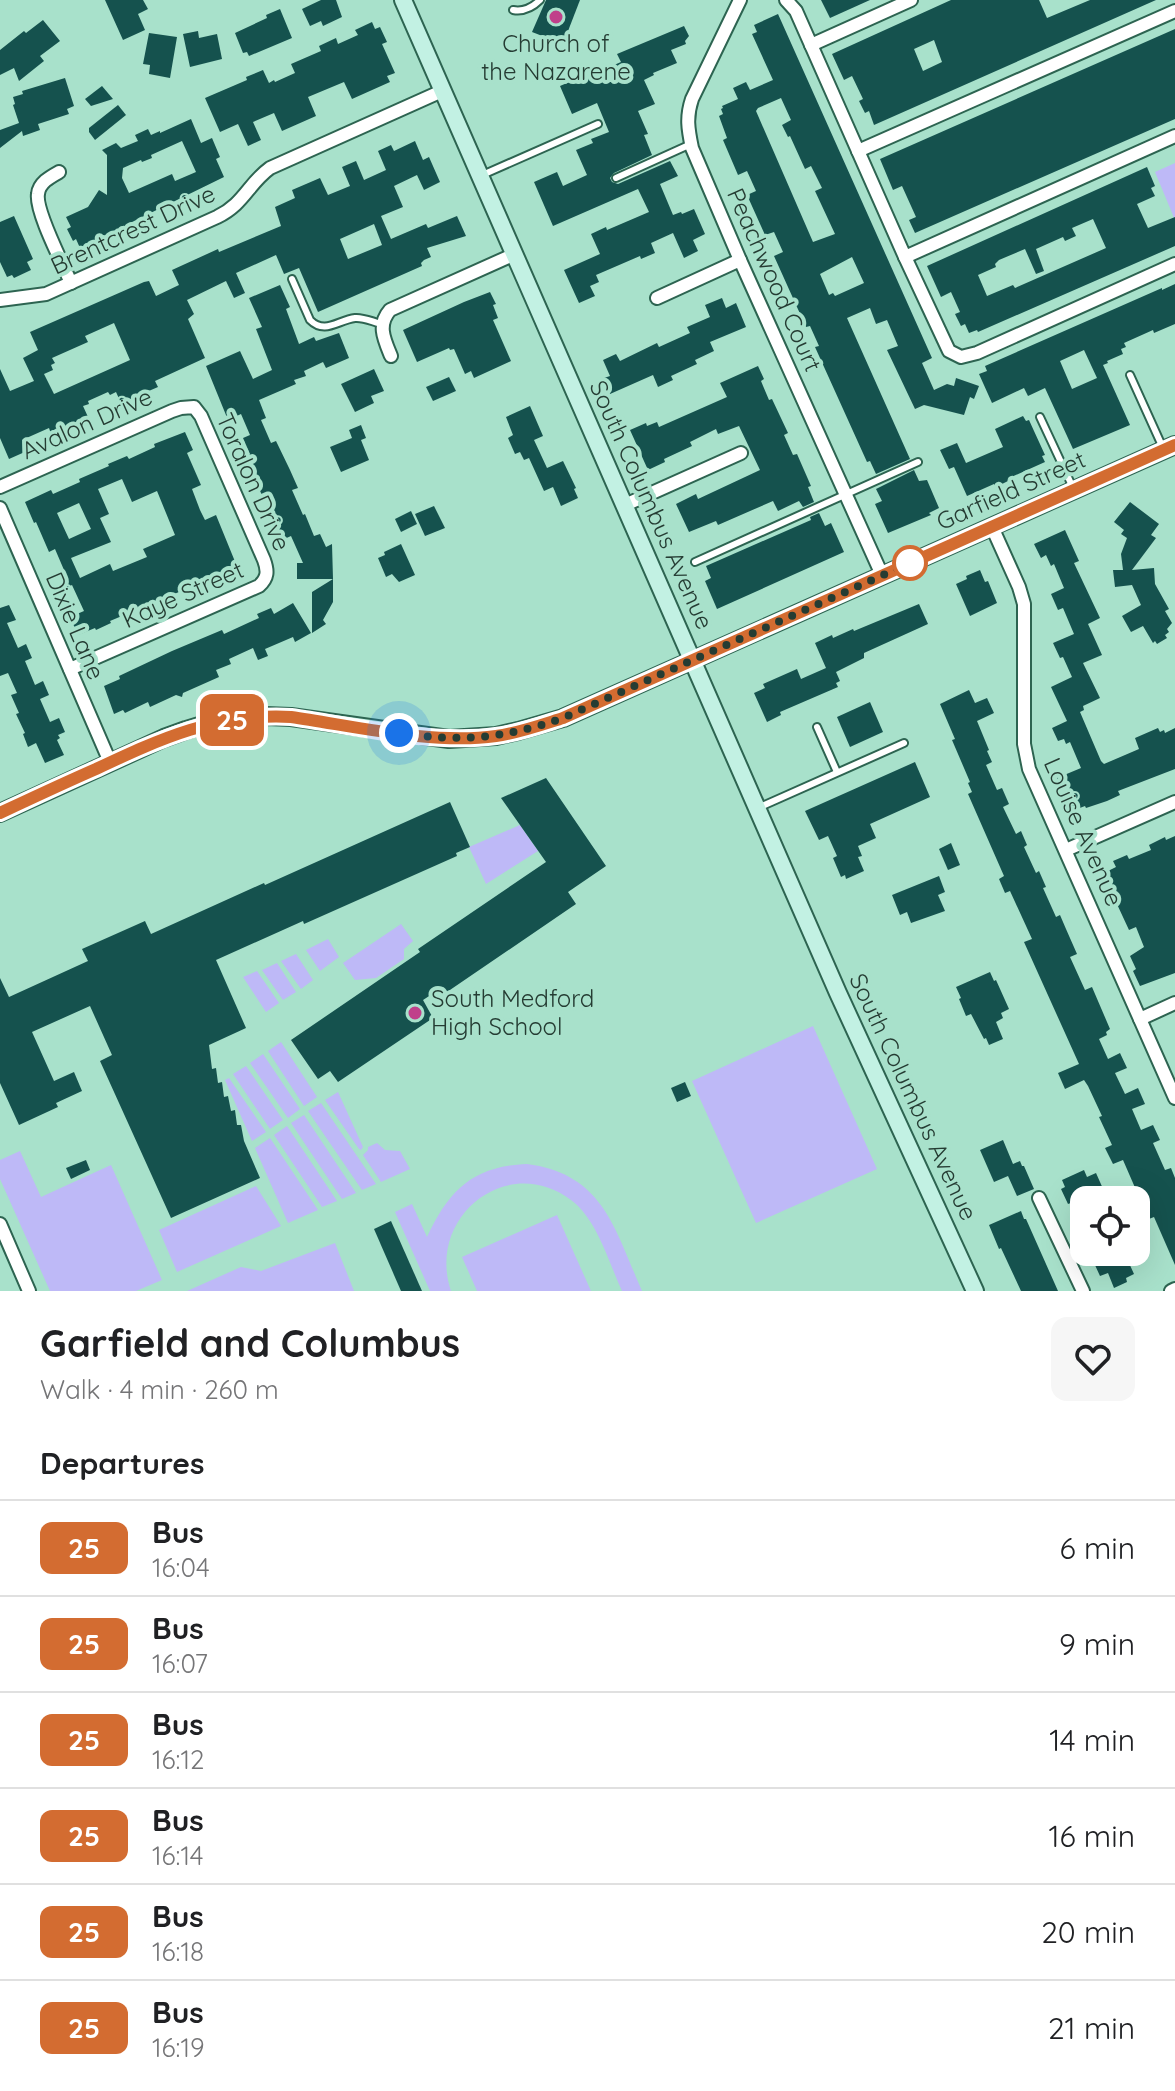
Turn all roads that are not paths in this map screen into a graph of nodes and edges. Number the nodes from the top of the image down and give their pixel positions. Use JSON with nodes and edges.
{"nodes":[{"id":1,"x":403,"y":0,"type":"edge"},
{"id":2,"x":540,"y":0,"type":"edge"},
{"id":3,"x":740,"y":0,"type":"edge"},
{"id":4,"x":786,"y":0,"type":"edge"},
{"id":5,"x":911,"y":0,"type":"edge"},
{"id":6,"x":513,"y":10,"type":"dead end"},
{"id":7,"x":1175,"y":11,"type":"edge"},
{"id":8,"x":811,"y":45,"type":"junction"},
{"id":9,"x":442,"y":91,"type":"junction"},
{"id":10,"x":598,"y":124,"type":"dead end"},
{"id":11,"x":1175,"y":136,"type":"edge"},
{"id":12,"x":691,"y":144,"type":"junction"},
{"id":13,"x":858,"y":151,"type":"junction"},
{"id":14,"x":59,"y":172,"type":"dead end"},
{"id":15,"x":480,"y":176,"type":"junction"},
{"id":16,"x":616,"y":178,"type":"dead end"},
{"id":17,"x":515,"y":254,"type":"junction"},
{"id":18,"x":905,"y":257,"type":"junction"},
{"id":19,"x":740,"y":260,"type":"junction"},
{"id":20,"x":1175,"y":264,"type":"edge"},
{"id":21,"x":292,"y":279,"type":"dead end"},
{"id":22,"x":71,"y":283,"type":"junction"},
{"id":23,"x":657,"y":298,"type":"dead end"},
{"id":24,"x":0,"y":300,"type":"edge"},
{"id":25,"x":382,"y":324,"type":"junction"},
{"id":26,"x":391,"y":356,"type":"dead end"},
{"id":27,"x":1130,"y":375,"type":"dead end"},
{"id":28,"x":194,"y":407,"type":"joint"},
{"id":29,"x":1040,"y":417,"type":"dead end"},
{"id":30,"x":1169,"y":447,"type":"edge"},
{"id":31,"x":741,"y":453,"type":"dead end"},
{"id":32,"x":918,"y":462,"type":"dead end"},
{"id":33,"x":0,"y":487,"type":"edge"},
{"id":34,"x":1074,"y":490,"type":"junction"},
{"id":35,"x":846,"y":495,"type":"junction"},
{"id":36,"x":625,"y":505,"type":"junction"},
{"id":37,"x":0,"y":508,"type":"edge"},
{"id":38,"x":992,"y":527,"type":"junction"},
{"id":39,"x":695,"y":562,"type":"dead end"},
{"id":40,"x":882,"y":575,"type":"junction"},
{"id":41,"x":267,"y":576,"type":"joint"},
{"id":42,"x":692,"y":660,"type":"junction"},
{"id":43,"x":70,"y":669,"type":"junction"},
{"id":44,"x":817,"y":727,"type":"dead end"},
{"id":45,"x":904,"y":743,"type":"dead end"},
{"id":46,"x":110,"y":762,"type":"junction"},
{"id":47,"x":837,"y":772,"type":"junction"},
{"id":48,"x":1175,"y":802,"type":"edge"},
{"id":49,"x":757,"y":808,"type":"junction"},
{"id":50,"x":0,"y":813,"type":"edge"},
{"id":51,"x":1066,"y":850,"type":"junction"},
{"id":52,"x":1175,"y":1003,"type":"edge"},
{"id":53,"x":1140,"y":1019,"type":"junction"},
{"id":54,"x":1175,"y":1098,"type":"edge"},
{"id":55,"x":1039,"y":1198,"type":"dead end"},
{"id":56,"x":0,"y":1224,"type":"edge"},
{"id":57,"x":29,"y":1291,"type":"edge"},
{"id":58,"x":975,"y":1291,"type":"edge"},
{"id":59,"x":1083,"y":1291,"type":"edge"}],
"edges":[{"from":1,"to":9,"type":"main road","name":"South Columbus Avenue"},
{"from":2,"to":6,"type":"lane"},
{"from":3,"to":12,"type":"street","name":"Peachwood Court"},
{"from":4,"to":8,"type":"street"},
{"from":5,"to":8,"type":"street"},
{"from":7,"to":13,"type":"street"},
{"from":8,"to":13,"type":"street"},
{"from":9,"to":15,"type":"main road","name":"South Columbus Avenue"},
{"from":9,"to":22,"type":"street","name":"Brentcrest Drive"},
{"from":10,"to":15,"type":"lane"},
{"from":11,"to":18,"type":"street"},
{"from":12,"to":16,"type":"lane"},
{"from":12,"to":19,"type":"street","name":"Peachwood Court"},
{"from":13,"to":18,"type":"street"},
{"from":14,"to":22,"type":"street"},
{"from":15,"to":17,"type":"main road","name":"South Columbus Avenue"},
{"from":17,"to":25,"type":"street"},
{"from":17,"to":36,"type":"main road","name":"South Columbus Avenue"},
{"from":18,"to":20,"type":"street"},
{"from":19,"to":23,"type":"street"},
{"from":19,"to":35,"type":"street","name":"Peachwood Court"},
{"from":21,"to":25,"type":"lane"},
{"from":22,"to":24,"type":"street","name":"Brentcrest Drive"},
{"from":25,"to":26,"type":"street"},
{"from":27,"to":30,"type":"lane"},
{"from":28,"to":33,"type":"street","name":"Avalon Drive"},
{"from":28,"to":41,"type":"street","name":"Toralon Drive"},
{"from":29,"to":34,"type":"lane"},
{"from":30,"to":34,"type":"main road","name":"Garfield Street"},
{"from":31,"to":36,"type":"street"},
{"from":32,"to":35,"type":"lane"},
{"from":34,"to":38,"type":"main road","name":"Garfield Street"},
{"from":35,"to":39,"type":"lane"},
{"from":35,"to":40,"type":"street","name":"Peachwood Court"},
{"from":36,"to":42,"type":"main road","name":"South Columbus Avenue"},
{"from":37,"to":43,"type":"street","name":"Dixie Lane"},
{"from":38,"to":40,"type":"main road","name":"Garfield Street"},
{"from":38,"to":51,"type":"street","name":"Louise Avenue"},
{"from":40,"to":42,"type":"main road","name":"Garfield Street"},
{"from":41,"to":43,"type":"street","name":"Kaye Street"},
{"from":42,"to":46,"type":"main road","name":"Garfield Street"},
{"from":42,"to":49,"type":"main road","name":"South Columbus Avenue"},
{"from":43,"to":46,"type":"street","name":"Dixie Lane"},
{"from":44,"to":47,"type":"lane"},
{"from":45,"to":47,"type":"lane"},
{"from":46,"to":50,"type":"main road","name":"Garfield Street"},
{"from":47,"to":49,"type":"lane"},
{"from":48,"to":51,"type":"street"},
{"from":49,"to":58,"type":"main road","name":"South Columbus Avenue"},
{"from":51,"to":53,"type":"street","name":"Louise Avenue"},
{"from":52,"to":53,"type":"street"},
{"from":53,"to":54,"type":"street","name":"Louise Avenue"},
{"from":55,"to":59,"type":"street"},
{"from":56,"to":57,"type":"street"}]}
